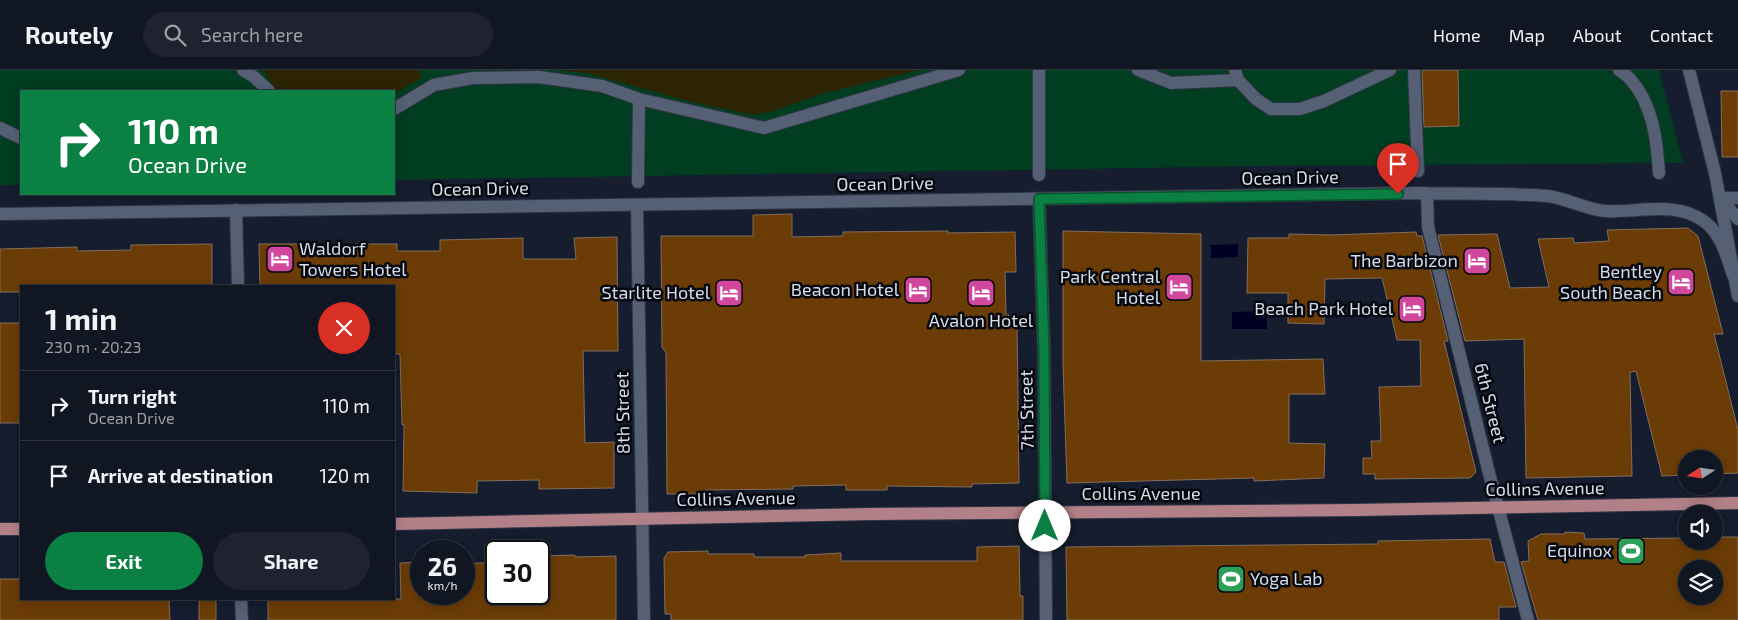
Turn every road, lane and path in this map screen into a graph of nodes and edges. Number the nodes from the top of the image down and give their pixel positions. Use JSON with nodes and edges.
{"nodes":[{"id":1,"x":244,"y":70,"type":"edge"},
{"id":2,"x":959,"y":70,"type":"edge"},
{"id":3,"x":1039,"y":70,"type":"edge"},
{"id":4,"x":1138,"y":70,"type":"edge"},
{"id":5,"x":1390,"y":70,"type":"edge"},
{"id":6,"x":1414,"y":70,"type":"edge"},
{"id":7,"x":1619,"y":70,"type":"edge"},
{"id":8,"x":1688,"y":70,"type":"edge"},
{"id":9,"x":1236,"y":75,"type":"edge"},
{"id":10,"x":268,"y":90,"type":"edge"},
{"id":11,"x":639,"y":99,"type":"junction"},
{"id":12,"x":395,"y":108,"type":"edge"},
{"id":13,"x":0,"y":128,"type":"edge"},
{"id":14,"x":20,"y":138,"type":"edge"},
{"id":15,"x":1418,"y":171,"type":"dead end"},
{"id":16,"x":1660,"y":173,"type":"dead end"},
{"id":17,"x":1039,"y":175,"type":"dead end"},
{"id":18,"x":638,"y":182,"type":"dead end"},
{"id":19,"x":1427,"y":193,"type":"junction"},
{"id":20,"x":1720,"y":198,"type":"junction"},
{"id":21,"x":1738,"y":198,"type":"edge"},
{"id":22,"x":1039,"y":199,"type":"junction"},
{"id":23,"x":637,"y":205,"type":"junction"},
{"id":24,"x":236,"y":210,"type":"junction"},
{"id":25,"x":0,"y":214,"type":"edge"},
{"id":26,"x":1738,"y":219,"type":"edge"},
{"id":27,"x":1733,"y":275,"type":"junction"},
{"id":28,"x":238,"y":285,"type":"edge"},
{"id":29,"x":1738,"y":296,"type":"edge"},
{"id":30,"x":1738,"y":503,"type":"edge"},
{"id":31,"x":1498,"y":508,"type":"junction"},
{"id":32,"x":1045,"y":512,"type":"junction"},
{"id":33,"x":642,"y":519,"type":"junction"},
{"id":34,"x":395,"y":524,"type":"edge"},
{"id":35,"x":0,"y":529,"type":"edge"},
{"id":36,"x":20,"y":529,"type":"edge"},
{"id":37,"x":241,"y":600,"type":"edge"},
{"id":38,"x":242,"y":620,"type":"edge"},
{"id":39,"x":644,"y":620,"type":"edge"},
{"id":40,"x":1046,"y":620,"type":"edge"},
{"id":41,"x":1528,"y":620,"type":"edge"}],
"edges":[{"from":1,"to":10,"type":"street"},
{"from":2,"to":11,"type":"street"},
{"from":3,"to":17,"type":"street"},
{"from":4,"to":9,"type":"street"},
{"from":5,"to":9,"type":"street"},
{"from":6,"to":15,"type":"street"},
{"from":7,"to":16,"type":"street"},
{"from":8,"to":20,"type":"street"},
{"from":11,"to":12,"type":"street"},
{"from":11,"to":18,"type":"street"},
{"from":13,"to":14,"type":"street"},
{"from":19,"to":22,"type":"street","name":"Ocean Drive"},
{"from":19,"to":27,"type":"street","name":"Ocean Drive"},
{"from":19,"to":31,"type":"street","name":"6th Street"},
{"from":20,"to":21,"type":"street"},
{"from":20,"to":26,"type":"street"},
{"from":20,"to":27,"type":"street"},
{"from":22,"to":23,"type":"street","name":"Ocean Drive"},
{"from":22,"to":32,"type":"street","name":"7th Street"},
{"from":23,"to":24,"type":"street","name":"Ocean Drive"},
{"from":23,"to":33,"type":"street","name":"8th Street"},
{"from":24,"to":25,"type":"street","name":"Ocean Drive"},
{"from":24,"to":28,"type":"street"},
{"from":27,"to":29,"type":"street"},
{"from":30,"to":31,"type":"main road","name":"Collins Avenue"},
{"from":31,"to":32,"type":"main road","name":"Collins Avenue"},
{"from":31,"to":41,"type":"street","name":"6th Street"},
{"from":32,"to":33,"type":"main road","name":"Collins Avenue"},
{"from":32,"to":40,"type":"street","name":"7th Street"},
{"from":33,"to":34,"type":"main road","name":"Collins Avenue"},
{"from":33,"to":39,"type":"street","name":"8th Street"},
{"from":35,"to":36,"type":"main road"},
{"from":37,"to":38,"type":"street"}]}
